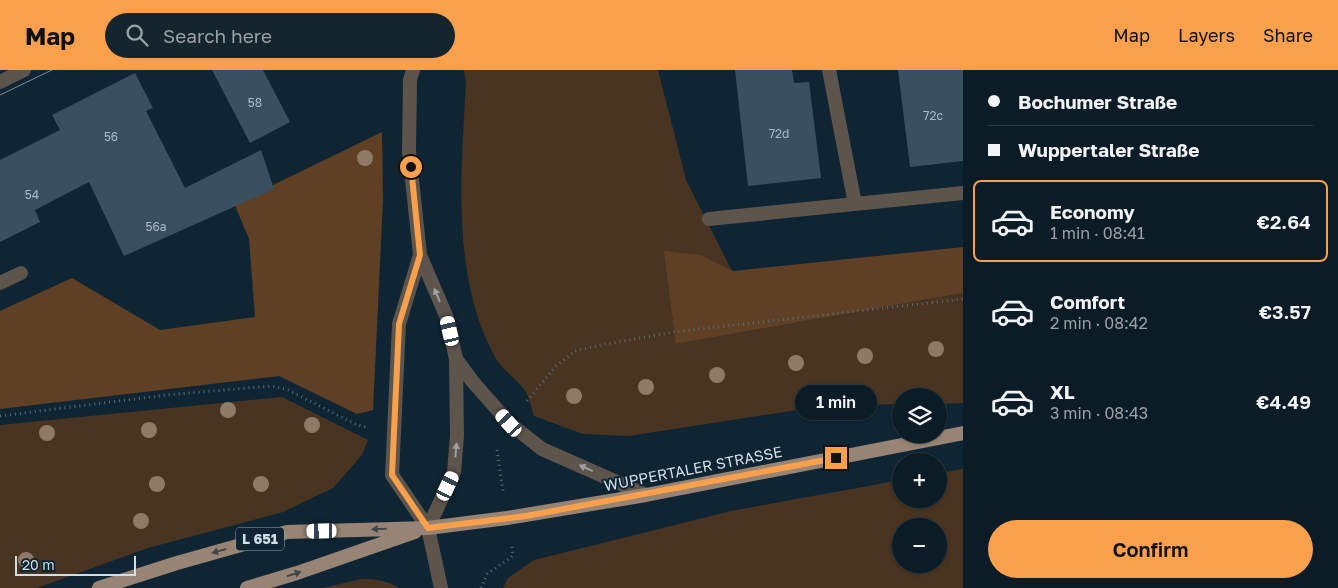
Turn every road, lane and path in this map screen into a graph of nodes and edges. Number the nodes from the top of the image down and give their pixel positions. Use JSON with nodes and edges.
{"nodes":[{"id":1,"x":24,"y":70,"type":"edge"},
{"id":2,"x":829,"y":70,"type":"edge"},
{"id":3,"x":408,"y":73,"type":"edge"},
{"id":4,"x":0,"y":82,"type":"edge"},
{"id":5,"x":963,"y":193,"type":"edge"},
{"id":6,"x":855,"y":204,"type":"junction"},
{"id":7,"x":709,"y":219,"type":"dead end"},
{"id":8,"x":420,"y":255,"type":"junction"},
{"id":9,"x":21,"y":273,"type":"dead end"},
{"id":10,"x":0,"y":283,"type":"edge"},
{"id":11,"x":963,"y":299,"type":"edge"},
{"id":12,"x":456,"y":359,"type":"junction"},
{"id":13,"x":0,"y":416,"type":"edge"},
{"id":14,"x":509,"y":423,"type":"junction"},
{"id":15,"x":393,"y":433,"type":"junction"},
{"id":16,"x":963,"y":433,"type":"edge"},
{"id":17,"x":646,"y":495,"type":"junction"},
{"id":18,"x":428,"y":528,"type":"junction"},
{"id":19,"x":100,"y":588,"type":"edge"},
{"id":20,"x":247,"y":588,"type":"edge"},
{"id":21,"x":441,"y":588,"type":"edge"}],
"edges":[{"from":1,"to":4,"type":"street"},
{"from":2,"to":6,"type":"street"},
{"from":3,"to":8,"type":"street"},
{"from":5,"to":6,"type":"street"},
{"from":6,"to":7,"type":"street"},
{"from":12,"to":8,"type":"street","one_way":true},
{"from":8,"to":15,"type":"street"},
{"from":9,"to":10,"type":"street"},
{"from":11,"to":14,"type":"path"},
{"from":12,"to":14,"type":"street"},
{"from":18,"to":12,"type":"street","one_way":true},
{"from":13,"to":15,"type":"path"},
{"from":17,"to":14,"type":"street","one_way":true},
{"from":15,"to":18,"type":"street"},
{"from":16,"to":17,"type":"main road","name":"WUPPERTALER STRASSE","number":"L 651"},
{"from":17,"to":18,"type":"main road","name":"WUPPERTALER STRASSE","number":"L 651"},
{"from":18,"to":19,"type":"main road","number":"L 651","one_way":true},
{"from":20,"to":18,"type":"main road","number":"L 651","one_way":true},
{"from":18,"to":21,"type":"street"}]}
